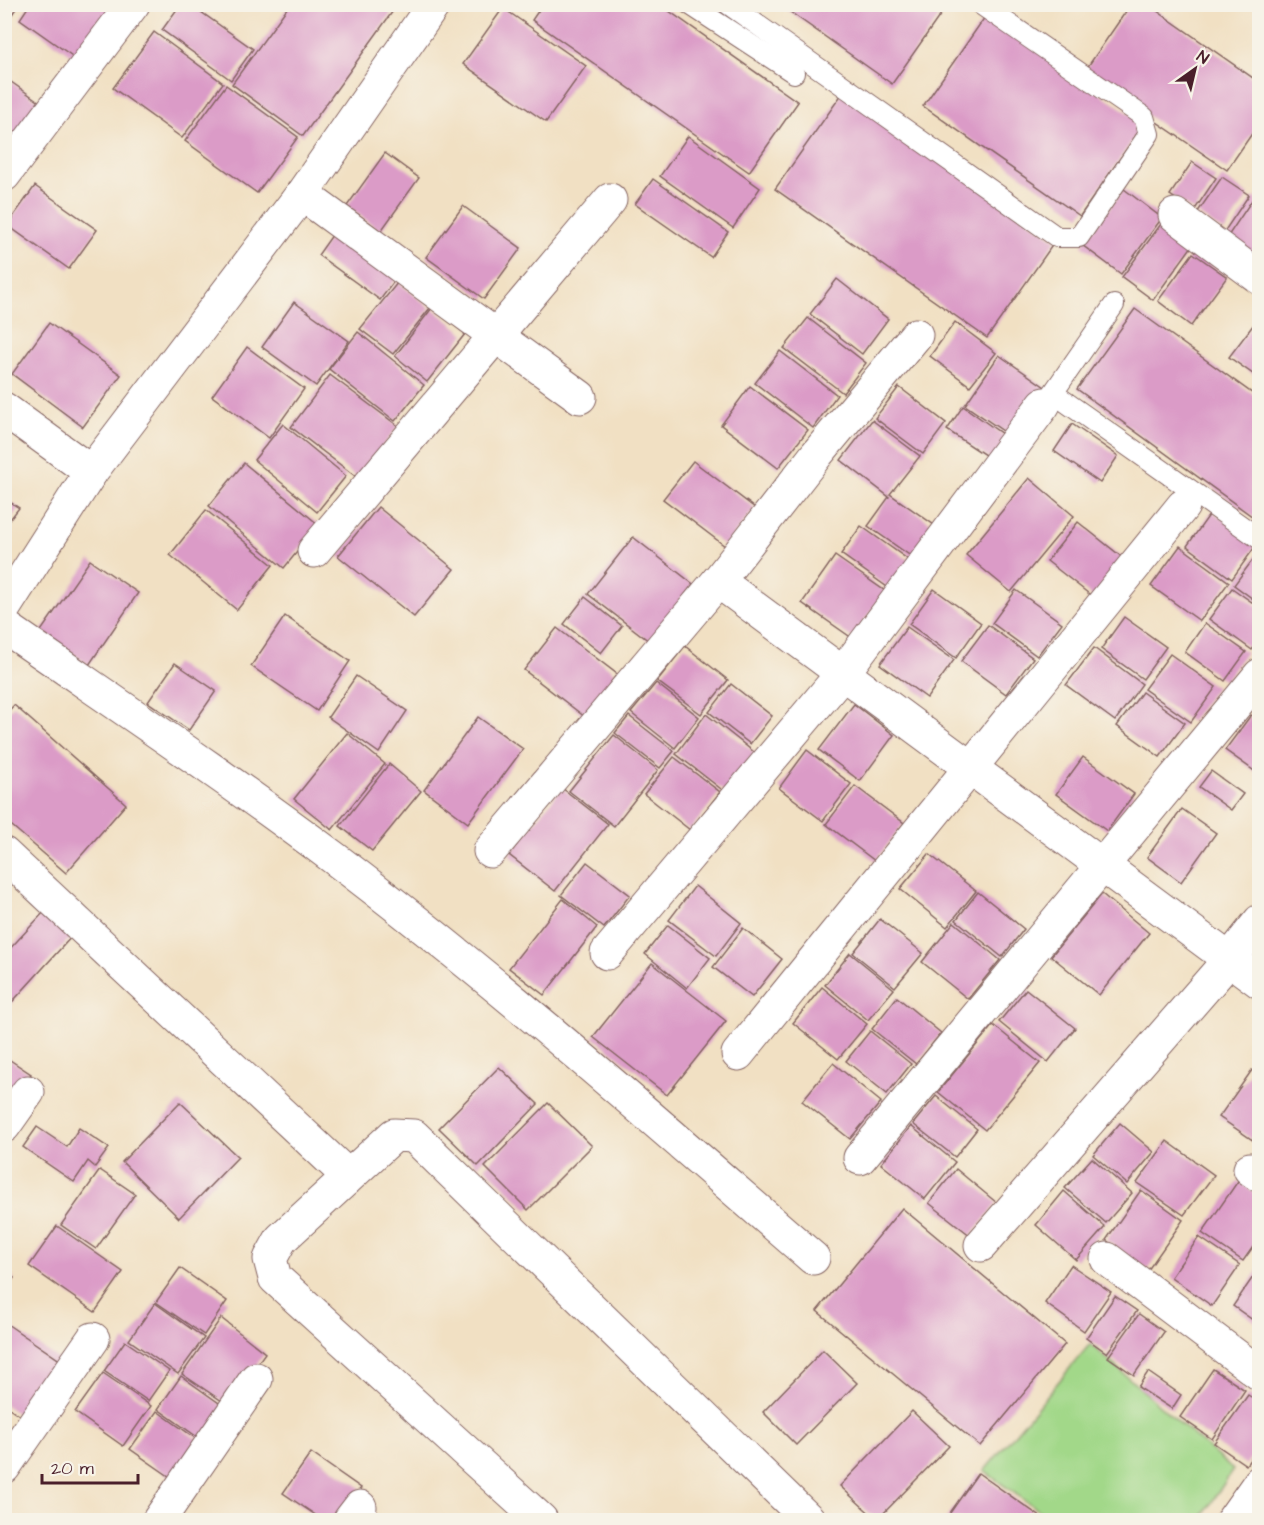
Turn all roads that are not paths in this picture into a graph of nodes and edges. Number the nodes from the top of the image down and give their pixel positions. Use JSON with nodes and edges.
{"nodes":[{"id":1,"x":133,"y":4,"type":"edge"},
{"id":2,"x":434,"y":4,"type":"edge"},
{"id":3,"x":689,"y":4,"type":"edge"},
{"id":4,"x":728,"y":4,"type":"edge"},
{"id":5,"x":980,"y":4,"type":"edge"},
{"id":6,"x":794,"y":73,"type":"dead end"},
{"id":7,"x":4,"y":175,"type":"edge"},
{"id":8,"x":302,"y":194,"type":"junction"},
{"id":9,"x":610,"y":200,"type":"dead end"},
{"id":10,"x":1175,"y":215,"type":"dead end"},
{"id":11,"x":1260,"y":278,"type":"edge"},
{"id":12,"x":1114,"y":305,"type":"dead end"},
{"id":13,"x":495,"y":335,"type":"junction"},
{"id":14,"x":916,"y":335,"type":"dead end"},
{"id":15,"x":580,"y":397,"type":"dead end"},
{"id":16,"x":1044,"y":404,"type":"dead end"},
{"id":17,"x":4,"y":410,"type":"edge"},
{"id":18,"x":91,"y":472,"type":"junction"},
{"id":19,"x":1183,"y":506,"type":"dead end"},
{"id":20,"x":1260,"y":539,"type":"edge"},
{"id":21,"x":314,"y":551,"type":"dead end"},
{"id":22,"x":718,"y":581,"type":"junction"},
{"id":23,"x":4,"y":608,"type":"edge"},
{"id":24,"x":4,"y":626,"type":"edge"},
{"id":25,"x":843,"y":674,"type":"junction"},
{"id":26,"x":1260,"y":675,"type":"edge"},
{"id":27,"x":970,"y":768,"type":"junction"},
{"id":28,"x":490,"y":851,"type":"dead end"},
{"id":29,"x":4,"y":854,"type":"edge"},
{"id":30,"x":1102,"y":866,"type":"junction"},
{"id":31,"x":1260,"y":921,"type":"edge"},
{"id":32,"x":607,"y":953,"type":"dead end"},
{"id":33,"x":1229,"y":960,"type":"junction"},
{"id":34,"x":1260,"y":982,"type":"edge"},
{"id":35,"x":738,"y":1054,"type":"dead end"},
{"id":36,"x":28,"y":1092,"type":"dead end"},
{"id":37,"x":4,"y":1126,"type":"edge"},
{"id":38,"x":860,"y":1158,"type":"dead end"},
{"id":39,"x":348,"y":1176,"type":"junction"},
{"id":40,"x":981,"y":1245,"type":"dead end"},
{"id":41,"x":813,"y":1258,"type":"dead end"},
{"id":42,"x":1107,"y":1259,"type":"dead end"},
{"id":43,"x":93,"y":1339,"type":"dead end"},
{"id":44,"x":1260,"y":1374,"type":"edge"},
{"id":45,"x":256,"y":1379,"type":"dead end"},
{"id":46,"x":4,"y":1467,"type":"edge"},
{"id":47,"x":1260,"y":1482,"type":"edge"},
{"id":48,"x":159,"y":1521,"type":"edge"},
{"id":49,"x":541,"y":1521,"type":"edge"},
{"id":50,"x":809,"y":1521,"type":"edge"},
{"id":51,"x":1233,"y":1521,"type":"edge"}],
"edges":[{"from":1,"to":7,"type":"street"},
{"from":2,"to":8,"type":"street"},
{"from":3,"to":6,"type":"lane"},
{"from":4,"to":5,"type":"lane"},
{"from":8,"to":13,"type":"street"},
{"from":8,"to":18,"type":"street"},
{"from":9,"to":13,"type":"street"},
{"from":10,"to":11,"type":"street"},
{"from":12,"to":20,"type":"lane"},
{"from":13,"to":15,"type":"street"},
{"from":13,"to":21,"type":"street"},
{"from":14,"to":22,"type":"street"},
{"from":16,"to":25,"type":"street"},
{"from":17,"to":18,"type":"street"},
{"from":18,"to":23,"type":"street"},
{"from":19,"to":27,"type":"street"},
{"from":22,"to":25,"type":"street"},
{"from":22,"to":28,"type":"street"},
{"from":24,"to":41,"type":"street"},
{"from":25,"to":27,"type":"street"},
{"from":25,"to":32,"type":"street"},
{"from":26,"to":30,"type":"street"},
{"from":27,"to":30,"type":"street"},
{"from":27,"to":35,"type":"street"},
{"from":29,"to":39,"type":"street"},
{"from":30,"to":33,"type":"street"},
{"from":30,"to":38,"type":"street"},
{"from":31,"to":33,"type":"street"},
{"from":33,"to":34,"type":"street"},
{"from":33,"to":40,"type":"street"},
{"from":36,"to":37,"type":"street"},
{"from":39,"to":49,"type":"street"},
{"from":39,"to":50,"type":"street"},
{"from":42,"to":44,"type":"street"},
{"from":43,"to":46,"type":"street"},
{"from":45,"to":48,"type":"street"},
{"from":47,"to":51,"type":"street"}]}
